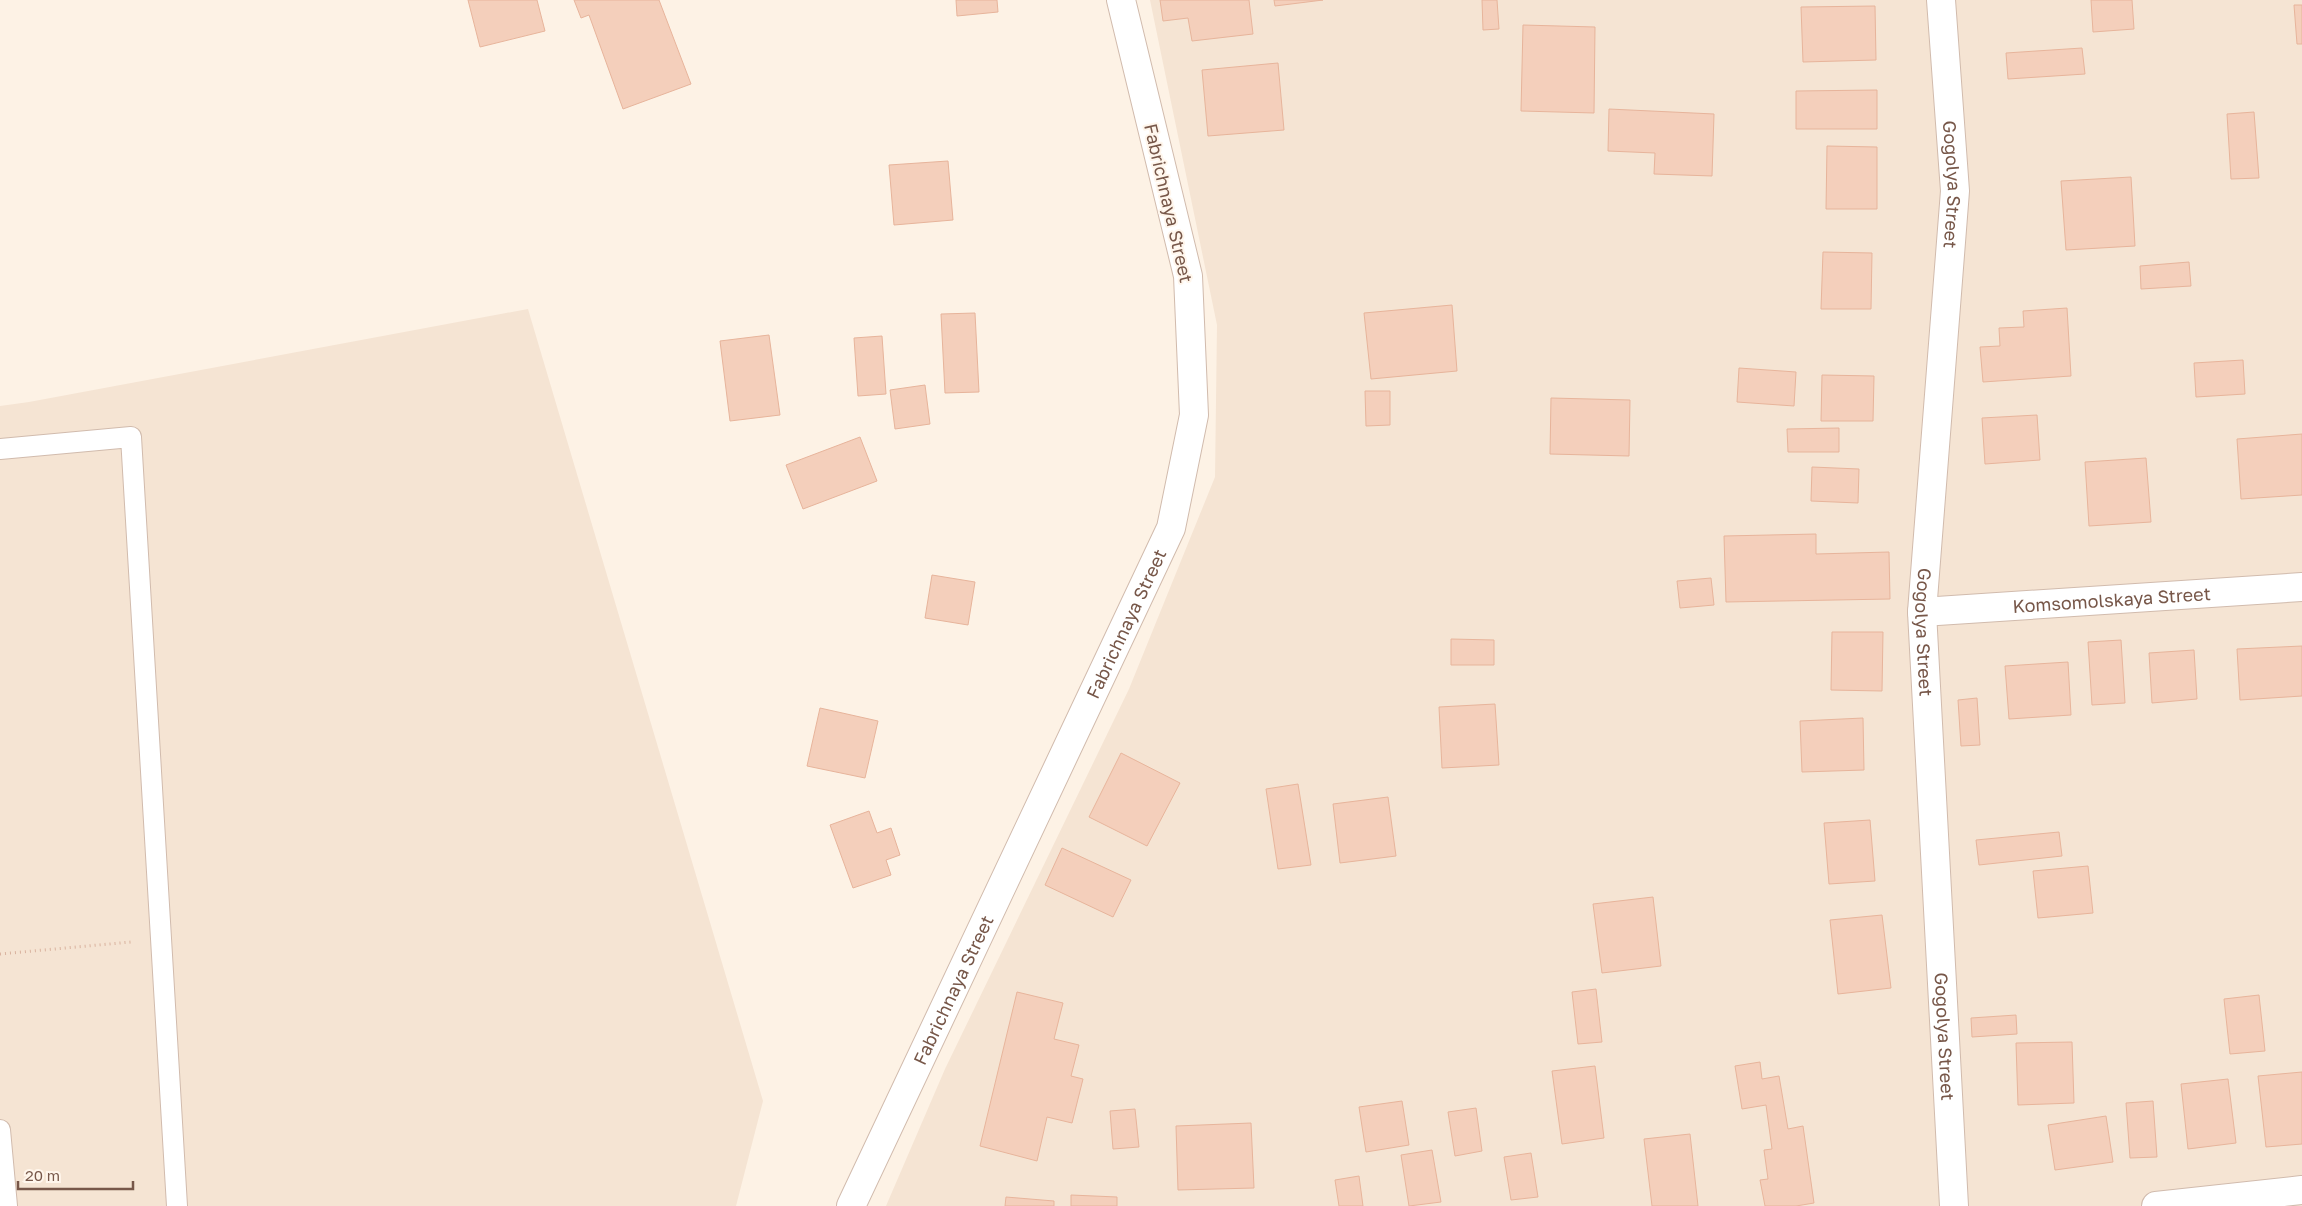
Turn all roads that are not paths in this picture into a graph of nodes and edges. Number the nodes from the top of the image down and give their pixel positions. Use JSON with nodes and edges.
{"nodes":[{"id":1,"x":1121,"y":0,"type":"edge"},
{"id":2,"x":1942,"y":0,"type":"edge"},
{"id":3,"x":0,"y":449,"type":"edge"},
{"id":4,"x":2302,"y":587,"type":"edge"},
{"id":5,"x":1922,"y":612,"type":"junction"},
{"id":6,"x":0,"y":1130,"type":"edge"},
{"id":7,"x":2302,"y":1190,"type":"edge"},
{"id":8,"x":7,"y":1206,"type":"edge"},
{"id":9,"x":177,"y":1206,"type":"edge"},
{"id":10,"x":852,"y":1206,"type":"edge"},
{"id":11,"x":1954,"y":1206,"type":"edge"},
{"id":12,"x":2156,"y":1206,"type":"edge"}],
"edges":[{"from":1,"to":10,"type":"street","name":"Fabrichnaya Street"},
{"from":2,"to":5,"type":"street","name":"Gogolya Street"},
{"from":3,"to":9,"type":"lane"},
{"from":4,"to":5,"type":"street","name":"Komsomolskaya Street"},
{"from":5,"to":11,"type":"street","name":"Gogolya Street"},
{"from":6,"to":8,"type":"lane"},
{"from":7,"to":12,"type":"street"}]}
